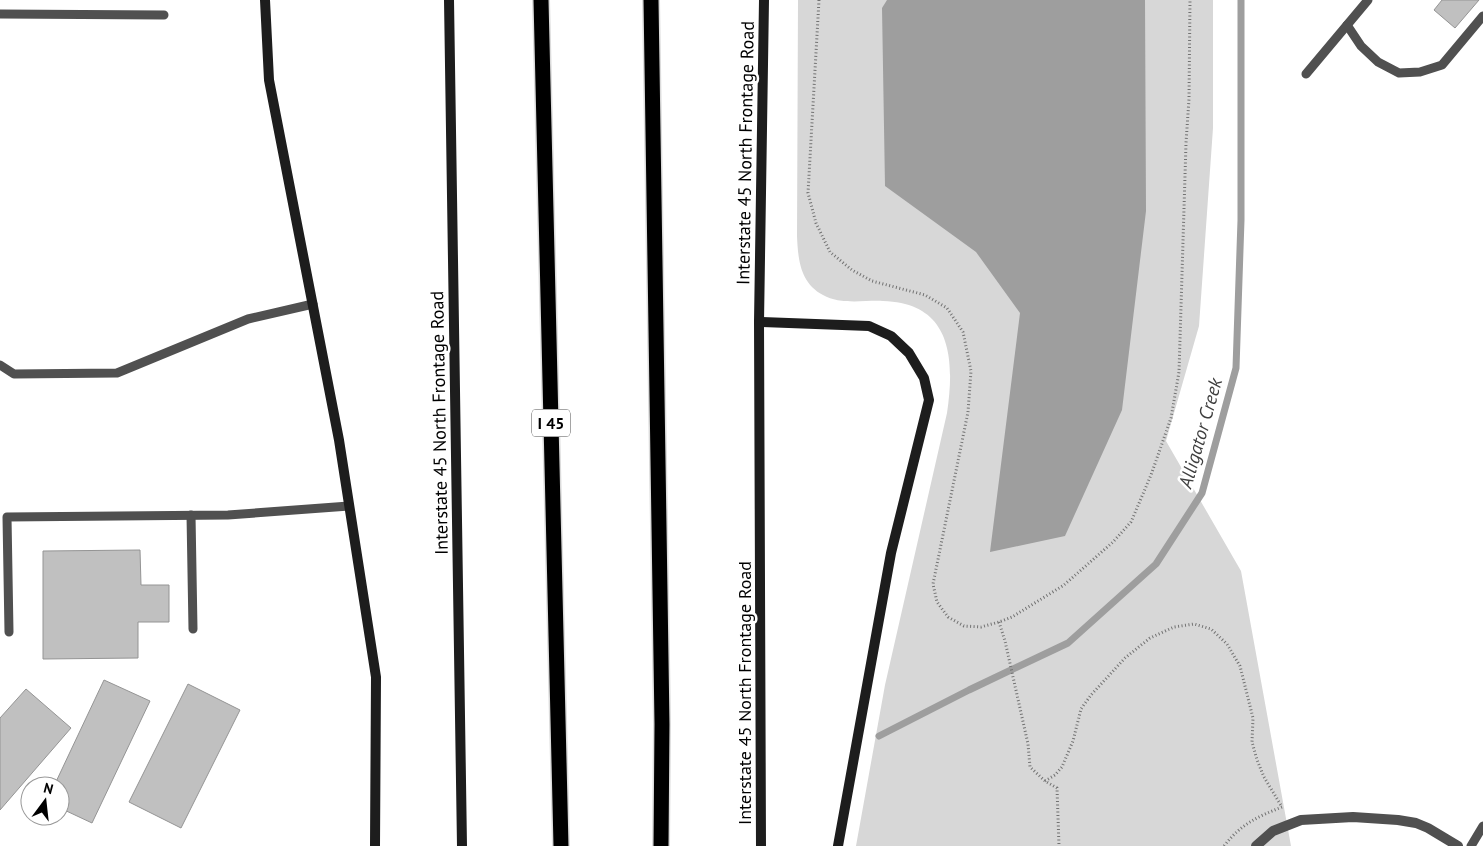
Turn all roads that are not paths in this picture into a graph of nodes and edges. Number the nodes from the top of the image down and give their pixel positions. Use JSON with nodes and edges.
{"nodes":[{"id":1,"x":265,"y":0,"type":"edge"},
{"id":2,"x":449,"y":0,"type":"edge"},
{"id":3,"x":541,"y":0,"type":"edge"},
{"id":4,"x":652,"y":0,"type":"edge"},
{"id":5,"x":764,"y":0,"type":"edge"},
{"id":6,"x":1368,"y":0,"type":"edge"},
{"id":7,"x":0,"y":14,"type":"edge"},
{"id":8,"x":164,"y":15,"type":"dead end"},
{"id":9,"x":1483,"y":16,"type":"edge"},
{"id":10,"x":1347,"y":25,"type":"junction"},
{"id":11,"x":1306,"y":74,"type":"dead end"},
{"id":12,"x":313,"y":304,"type":"junction"},
{"id":13,"x":759,"y":322,"type":"junction"},
{"id":14,"x":0,"y":364,"type":"edge"},
{"id":15,"x":349,"y":506,"type":"junction"},
{"id":16,"x":191,"y":515,"type":"junction"},
{"id":17,"x":194,"y":629,"type":"dead end"},
{"id":18,"x":9,"y":632,"type":"dead end"},
{"id":19,"x":1483,"y":826,"type":"edge"},
{"id":20,"x":374,"y":846,"type":"edge"},
{"id":21,"x":462,"y":846,"type":"edge"},
{"id":22,"x":561,"y":846,"type":"edge"},
{"id":23,"x":661,"y":846,"type":"edge"},
{"id":24,"x":761,"y":846,"type":"edge"},
{"id":25,"x":838,"y":846,"type":"edge"},
{"id":26,"x":1256,"y":846,"type":"edge"},
{"id":27,"x":1458,"y":846,"type":"edge"},
{"id":28,"x":1470,"y":846,"type":"edge"}],
"edges":[{"from":1,"to":12,"type":"main road"},
{"from":2,"to":21,"type":"main road","name":"Interstate 45 North Frontage Road"},
{"from":3,"to":22,"type":"highway","number":"I 45"},
{"from":4,"to":23,"type":"highway"},
{"from":5,"to":13,"type":"main road","name":"Interstate 45 North Frontage Road"},
{"from":6,"to":10,"type":"lane"},
{"from":7,"to":8,"type":"lane"},
{"from":9,"to":10,"type":"lane"},
{"from":10,"to":11,"type":"lane"},
{"from":12,"to":14,"type":"lane"},
{"from":12,"to":15,"type":"main road"},
{"from":13,"to":24,"type":"main road","name":"Interstate 45 North Frontage Road"},
{"from":13,"to":25,"type":"main road"},
{"from":15,"to":16,"type":"lane"},
{"from":15,"to":20,"type":"main road"},
{"from":16,"to":17,"type":"lane"},
{"from":16,"to":18,"type":"lane"},
{"from":19,"to":28,"type":"lane"},
{"from":26,"to":27,"type":"street"}]}
